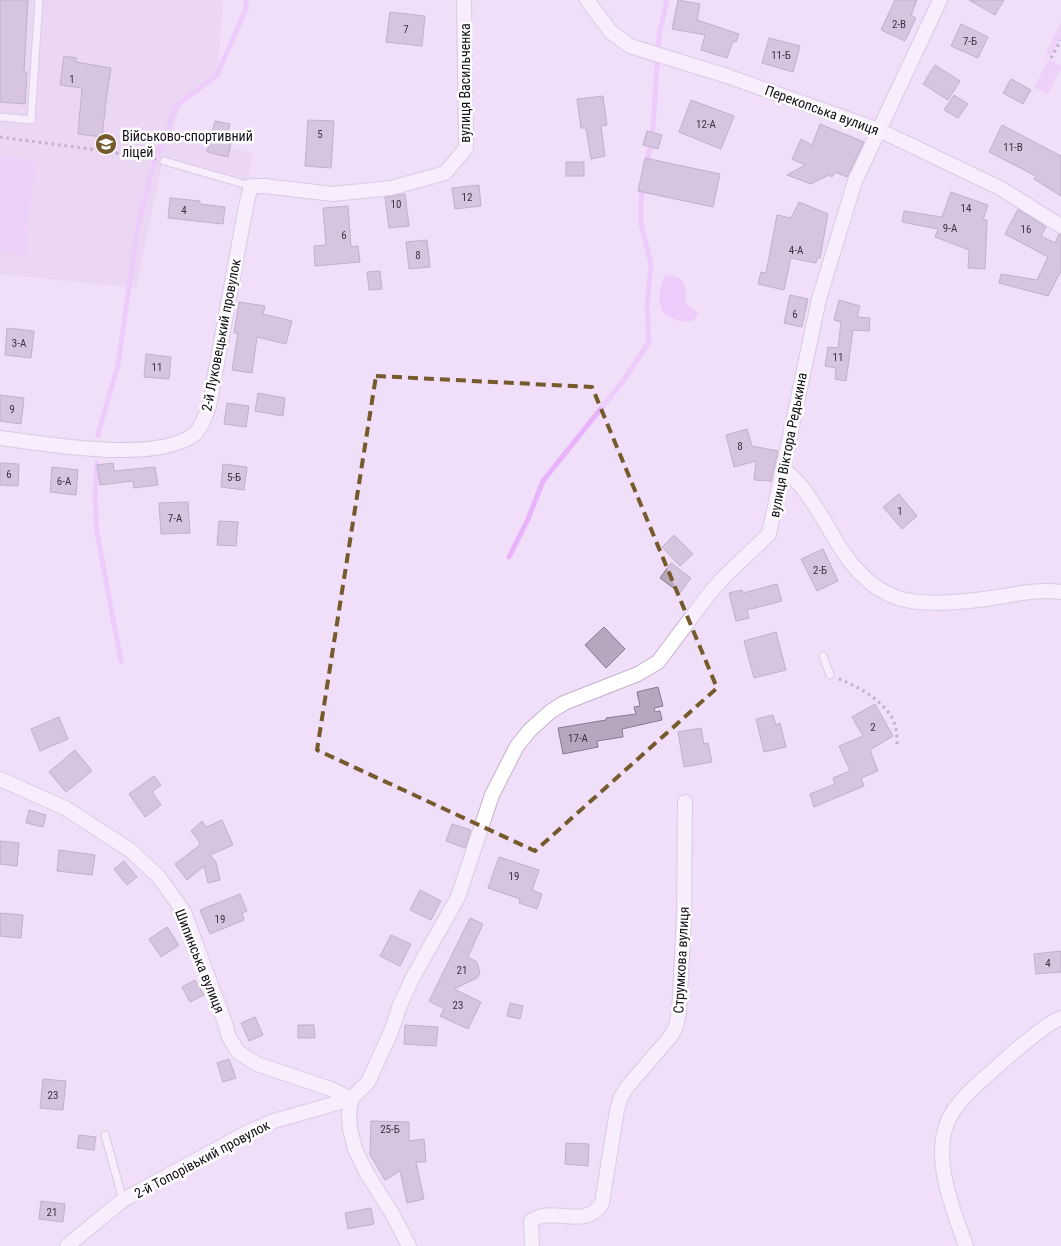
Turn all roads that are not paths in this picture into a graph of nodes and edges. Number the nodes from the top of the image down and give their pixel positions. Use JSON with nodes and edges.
{"nodes":[{"id":1,"x":39,"y":0,"type":"edge"},
{"id":2,"x":464,"y":0,"type":"edge"},
{"id":3,"x":587,"y":0,"type":"edge"},
{"id":4,"x":940,"y":0,"type":"edge"},
{"id":5,"x":0,"y":117,"type":"edge"},
{"id":6,"x":879,"y":130,"type":"junction"},
{"id":7,"x":164,"y":161,"type":"road end"},
{"id":8,"x":252,"y":186,"type":"junction"},
{"id":9,"x":1061,"y":226,"type":"edge"},
{"id":10,"x":0,"y":438,"type":"edge"},
{"id":11,"x":784,"y":469,"type":"junction"},
{"id":12,"x":1061,"y":592,"type":"edge"},
{"id":13,"x":823,"y":656,"type":"dead end"},
{"id":14,"x":830,"y":675,"type":"road end"},
{"id":15,"x":0,"y":780,"type":"edge"},
{"id":16,"x":686,"y":802,"type":"dead end"},
{"id":17,"x":1061,"y":1018,"type":"edge"},
{"id":18,"x":351,"y":1099,"type":"junction"},
{"id":19,"x":105,"y":1135,"type":"dead end"},
{"id":20,"x":123,"y":1200,"type":"junction"},
{"id":21,"x":68,"y":1246,"type":"edge"},
{"id":22,"x":409,"y":1246,"type":"edge"},
{"id":23,"x":532,"y":1246,"type":"edge"},
{"id":24,"x":966,"y":1246,"type":"edge"}],
"edges":[{"from":1,"to":5,"type":"lane"},
{"from":2,"to":8,"type":"street","name":"вулиця Васильченка"},
{"from":3,"to":6,"type":"street","name":"Перекопська вулиця"},
{"from":4,"to":6,"type":"street","name":"вулиця Віктора Редькина"},
{"from":6,"to":9,"type":"street","name":"Перекопська вулиця"},
{"from":6,"to":11,"type":"street","name":"вулиця Віктора Редькина"},
{"from":7,"to":8,"type":"lane"},
{"from":8,"to":10,"type":"street","name":"2-й Луковецький провулок"},
{"from":11,"to":12,"type":"street"},
{"from":11,"to":18,"type":"street","name":"вулиця Віктора Редькина"},
{"from":13,"to":14,"type":"lane"},
{"from":15,"to":18,"type":"street","name":"Шипинська вулиця"},
{"from":16,"to":23,"type":"street","name":"Струмкова вулиця"},
{"from":17,"to":24,"type":"street"},
{"from":18,"to":20,"type":"street","name":"2-й Топорівький провулок"},
{"from":18,"to":22,"type":"street"},
{"from":19,"to":20,"type":"lane"},
{"from":20,"to":21,"type":"street","name":"2-й Топорівький провулок"}]}
